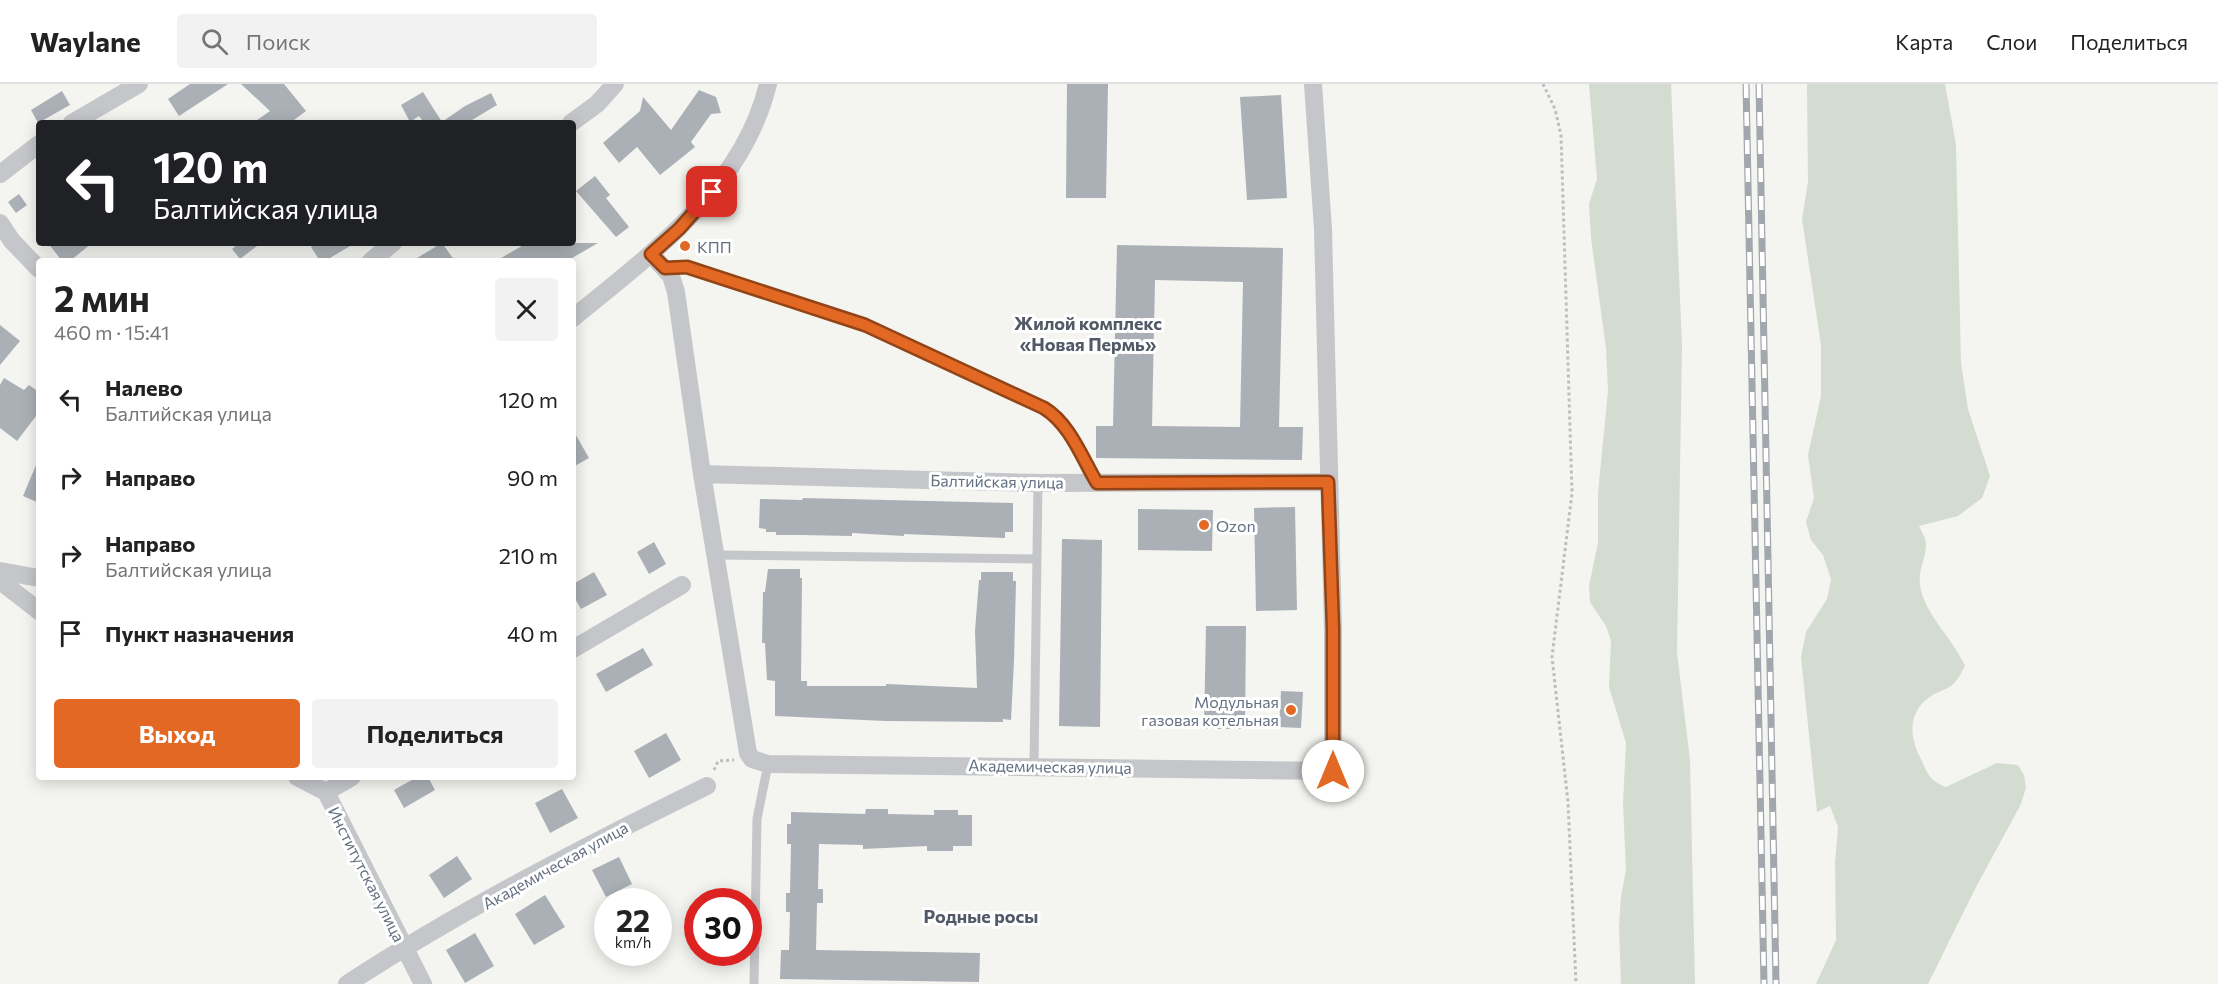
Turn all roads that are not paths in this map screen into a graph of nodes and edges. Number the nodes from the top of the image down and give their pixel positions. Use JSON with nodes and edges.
{"nodes":[{"id":1,"x":139,"y":84,"type":"edge"},
{"id":2,"x":615,"y":84,"type":"edge"},
{"id":3,"x":768,"y":84,"type":"edge"},
{"id":4,"x":1313,"y":84,"type":"edge"},
{"id":5,"x":77,"y":120,"type":"edge"},
{"id":6,"x":575,"y":120,"type":"edge"},
{"id":7,"x":36,"y":146,"type":"edge"},
{"id":8,"x":0,"y":174,"type":"edge"},
{"id":9,"x":0,"y":223,"type":"edge"},
{"id":10,"x":389,"y":246,"type":"edge"},
{"id":11,"x":651,"y":254,"type":"junction"},
{"id":12,"x":375,"y":258,"type":"edge"},
{"id":13,"x":36,"y":266,"type":"edge"},
{"id":14,"x":665,"y":268,"type":"junction"},
{"id":15,"x":576,"y":316,"type":"edge"},
{"id":16,"x":702,"y":474,"type":"junction"},
{"id":17,"x":1328,"y":482,"type":"junction"},
{"id":18,"x":1038,"y":483,"type":"junction"},
{"id":19,"x":1097,"y":483,"type":"junction"},
{"id":20,"x":716,"y":555,"type":"junction"},
{"id":21,"x":1037,"y":559,"type":"junction"},
{"id":22,"x":0,"y":571,"type":"edge"},
{"id":23,"x":36,"y":577,"type":"edge"},
{"id":24,"x":0,"y":581,"type":"edge"},
{"id":25,"x":682,"y":585,"type":"dead end"},
{"id":26,"x":36,"y":609,"type":"edge"},
{"id":27,"x":576,"y":647,"type":"edge"},
{"id":28,"x":760,"y":762,"type":"junction"},
{"id":29,"x":1034,"y":766,"type":"junction"},
{"id":30,"x":303,"y":780,"type":"edge"},
{"id":31,"x":347,"y":780,"type":"edge"},
{"id":32,"x":707,"y":786,"type":"road end"},
{"id":33,"x":326,"y":792,"type":"junction"},
{"id":34,"x":403,"y":947,"type":"junction"},
{"id":35,"x":347,"y":984,"type":"edge"},
{"id":36,"x":423,"y":984,"type":"edge"},
{"id":37,"x":754,"y":984,"type":"edge"}],
"edges":[{"from":1,"to":5,"type":"street"},
{"from":2,"to":6,"type":"street"},
{"from":3,"to":11,"type":"street"},
{"from":4,"to":17,"type":"street"},
{"from":7,"to":8,"type":"street"},
{"from":9,"to":13,"type":"street"},
{"from":10,"to":12,"type":"street"},
{"from":11,"to":14,"type":"street"},
{"from":11,"to":15,"type":"street"},
{"from":14,"to":16,"type":"street"},
{"from":14,"to":19,"type":"lane"},
{"from":16,"to":18,"type":"street","name":"Балтийская улица"},
{"from":16,"to":20,"type":"street"},
{"from":17,"to":19,"type":"street","name":"Балтийская улица"},
{"from":17,"to":29,"type":"street","name":"Академическая улица"},
{"from":18,"to":19,"type":"street","name":"Балтийская улица"},
{"from":18,"to":21,"type":"lane"},
{"from":20,"to":21,"type":"lane"},
{"from":20,"to":28,"type":"street"},
{"from":21,"to":29,"type":"lane"},
{"from":22,"to":23,"type":"street"},
{"from":24,"to":26,"type":"street"},
{"from":25,"to":27,"type":"street"},
{"from":28,"to":29,"type":"street","name":"Академическая улица"},
{"from":28,"to":37,"type":"lane"},
{"from":30,"to":33,"type":"street","name":"Институтская улица"},
{"from":31,"to":33,"type":"street"},
{"from":32,"to":34,"type":"street","name":"Академическая улица"},
{"from":33,"to":34,"type":"street","name":"Институтская улица"},
{"from":34,"to":35,"type":"street","name":"Академическая улица"},
{"from":34,"to":36,"type":"street","name":"Институтская улица"}]}
